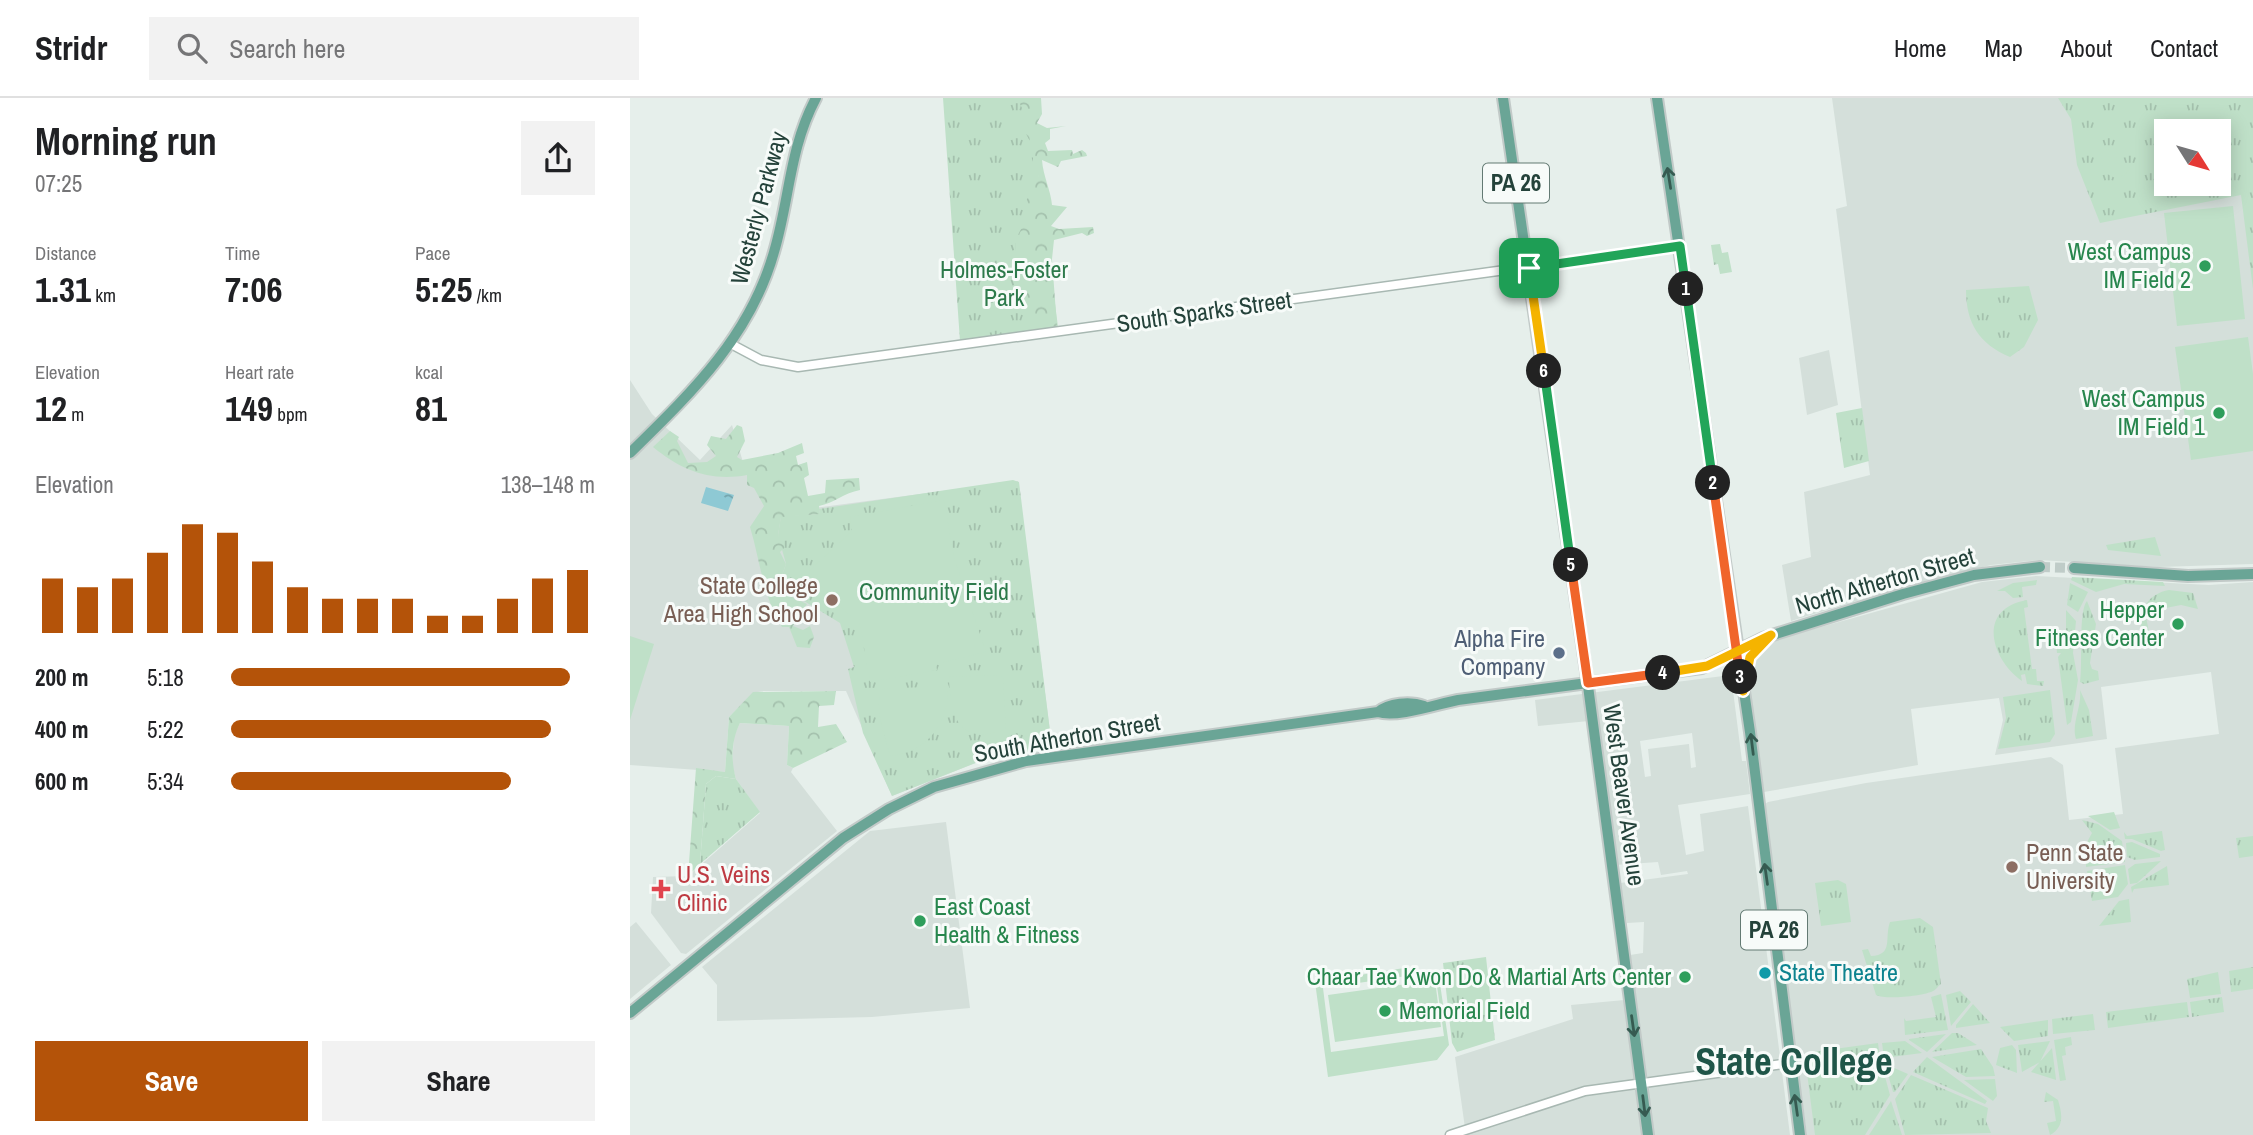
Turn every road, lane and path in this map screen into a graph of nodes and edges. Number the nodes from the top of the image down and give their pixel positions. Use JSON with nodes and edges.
{"nodes":[{"id":1,"x":816,"y":98,"type":"edge"},
{"id":2,"x":1503,"y":98,"type":"edge"},
{"id":3,"x":1657,"y":98,"type":"edge"},
{"id":4,"x":1680,"y":246,"type":"junction"},
{"id":5,"x":1529,"y":268,"type":"junction"},
{"id":6,"x":732,"y":344,"type":"junction"},
{"id":7,"x":630,"y":453,"type":"edge"},
{"id":8,"x":2040,"y":567,"type":"tunnel mouth"},
{"id":9,"x":2074,"y":568,"type":"tunnel mouth"},
{"id":10,"x":2253,"y":574,"type":"edge"},
{"id":11,"x":1771,"y":635,"type":"junction"},
{"id":12,"x":1740,"y":649,"type":"junction"},
{"id":13,"x":1588,"y":683,"type":"junction"},
{"id":14,"x":1743,"y":691,"type":"junction"},
{"id":15,"x":630,"y":1013,"type":"edge"},
{"id":16,"x":1790,"y":1063,"type":"junction"},
{"id":17,"x":1641,"y":1083,"type":"junction"},
{"id":18,"x":1450,"y":1135,"type":"edge"},
{"id":19,"x":1648,"y":1135,"type":"edge"},
{"id":20,"x":1801,"y":1135,"type":"edge"}],
"edges":[{"from":1,"to":6,"type":"main road","name":"Westerly Parkway"},
{"from":2,"to":5,"type":"main road","name":"West Beaver Avenue","number":"PA 26"},
{"from":4,"to":3,"type":"main road","number":"PA 26","one_way":true},
{"from":4,"to":5,"type":"street","name":"South Sparks Street"},
{"from":4,"to":12,"type":"main road","number":"PA 26"},
{"from":5,"to":6,"type":"street","name":"South Sparks Street"},
{"from":5,"to":13,"type":"main road","name":"West Beaver Avenue","number":"PA 26"},
{"from":6,"to":7,"type":"main road","name":"Westerly Parkway"},
{"from":8,"to":11,"type":"main road","name":"North Atherton Street"},
{"from":9,"to":10,"type":"main road"},
{"from":11,"to":12,"type":"main road","name":"North Atherton Street"},
{"from":11,"to":14,"type":"main road"},
{"from":12,"to":13,"type":"main road","name":"South Atherton Street"},
{"from":12,"to":14,"type":"main road","number":"PA 26"},
{"from":13,"to":15,"type":"main road","name":"South Atherton Street"},
{"from":13,"to":17,"type":"main road","name":"West Beaver Avenue","number":"PA 26","one_way":true},
{"from":16,"to":14,"type":"main road","number":"PA 26","one_way":true},
{"from":16,"to":17,"type":"street"},
{"from":20,"to":16,"type":"main road","number":"PA 26","one_way":true},
{"from":17,"to":18,"type":"street"},
{"from":17,"to":19,"type":"main road","number":"PA 26","one_way":true}]}
